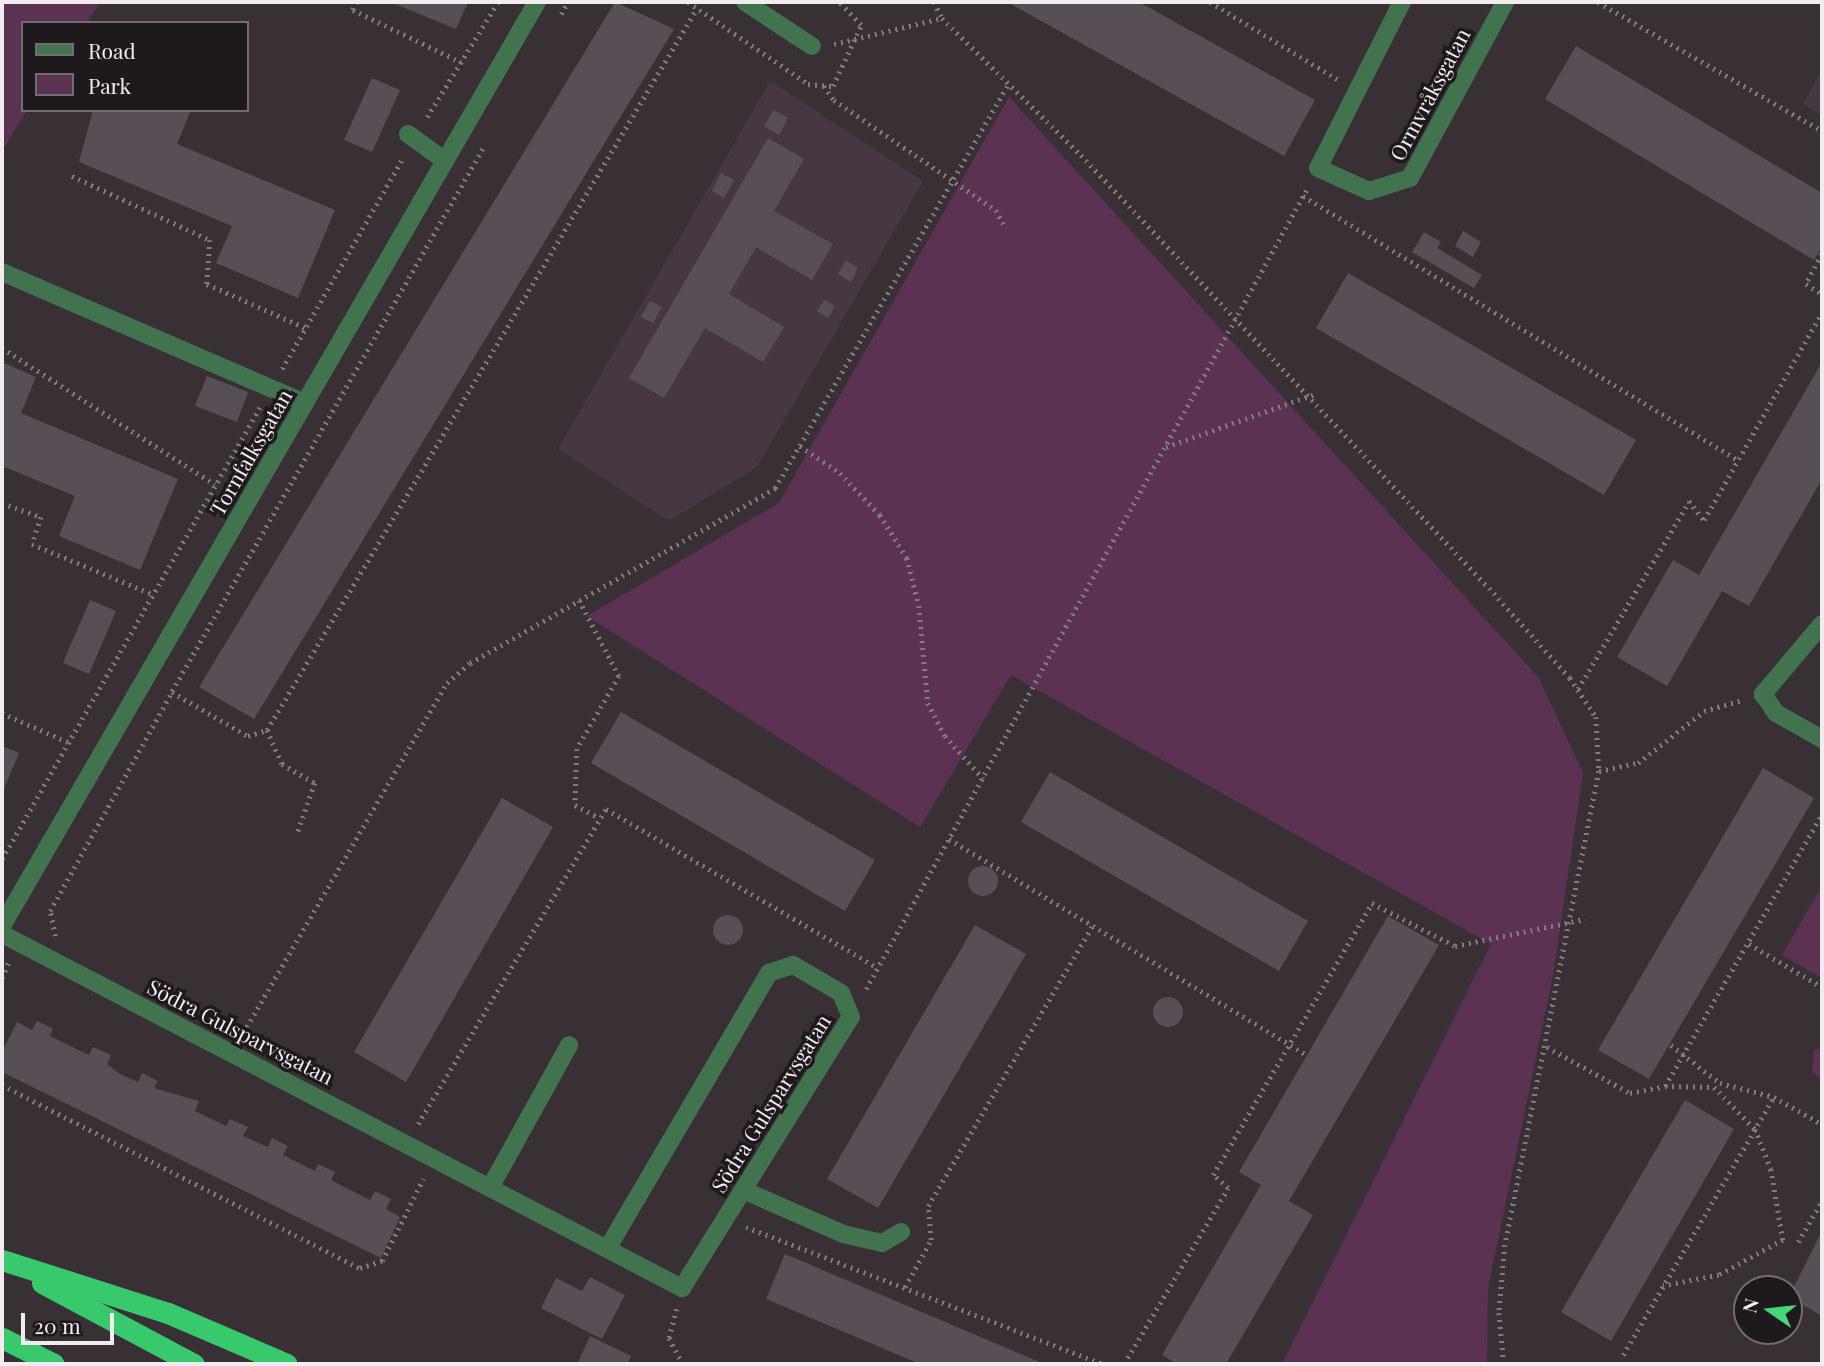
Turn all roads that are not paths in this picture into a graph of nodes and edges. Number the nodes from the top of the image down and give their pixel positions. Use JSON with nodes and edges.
{"nodes":[{"id":1,"x":537,"y":2,"type":"edge"},
{"id":2,"x":745,"y":2,"type":"edge"},
{"id":3,"x":1402,"y":2,"type":"edge"},
{"id":4,"x":1505,"y":2,"type":"edge"},
{"id":5,"x":812,"y":46,"type":"road end"},
{"id":6,"x":411,"y":136,"type":"road end"},
{"id":7,"x":445,"y":161,"type":"junction"},
{"id":8,"x":2,"y":272,"type":"edge"},
{"id":9,"x":305,"y":404,"type":"junction"},
{"id":10,"x":1822,"y":624,"type":"edge"},
{"id":11,"x":1822,"y":738,"type":"edge"},
{"id":12,"x":2,"y":926,"type":"edge"},
{"id":13,"x":2,"y":934,"type":"edge"},
{"id":14,"x":569,"y":1045,"type":"dead end"},
{"id":15,"x":491,"y":1186,"type":"junction"},
{"id":16,"x":743,"y":1190,"type":"junction"},
{"id":17,"x":901,"y":1232,"type":"dead end"},
{"id":18,"x":608,"y":1246,"type":"junction"},
{"id":19,"x":2,"y":1261,"type":"edge"},
{"id":20,"x":2,"y":1338,"type":"edge"},
{"id":21,"x":54,"y":1364,"type":"edge"},
{"id":22,"x":194,"y":1364,"type":"edge"},
{"id":23,"x":287,"y":1364,"type":"edge"}],
"edges":[{"from":1,"to":7,"type":"street","name":"Tornfalksgatan"},
{"from":2,"to":5,"type":"street"},
{"from":3,"to":4,"type":"street","name":"Ormvråksgatan"},
{"from":6,"to":7,"type":"street"},
{"from":7,"to":9,"type":"street","name":"Tornfalksgatan"},
{"from":8,"to":9,"type":"street"},
{"from":9,"to":12,"type":"street","name":"Tornfalksgatan"},
{"from":10,"to":11,"type":"street"},
{"from":13,"to":15,"type":"street","name":"Södra Gulsparvsgatan"},
{"from":14,"to":15,"type":"street"},
{"from":15,"to":18,"type":"street","name":"Södra Gulsparvsgatan"},
{"from":16,"to":17,"type":"street"},
{"from":16,"to":18,"type":"street","name":"Södra Gulsparvsgatan"},
{"from":16,"to":18,"type":"street","name":"Södra Gulsparvsgatan"},
{"from":19,"to":22,"type":"highway"},
{"from":19,"to":23,"type":"highway"},
{"from":20,"to":21,"type":"highway"}]}
